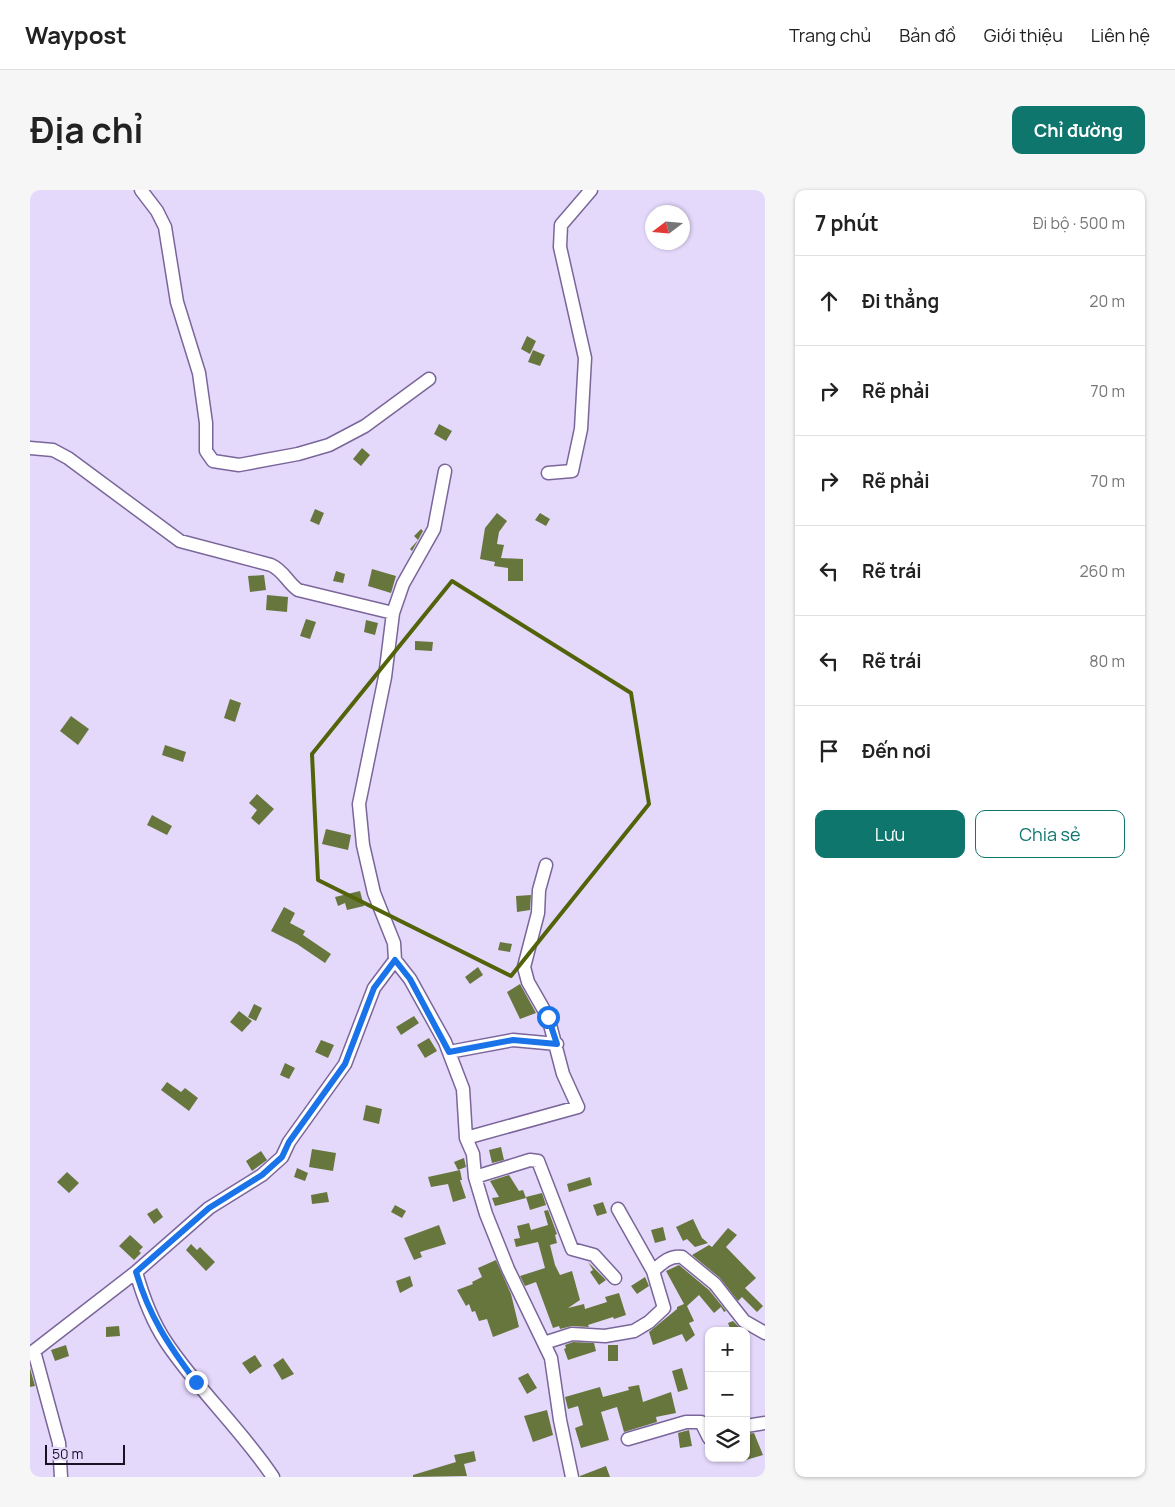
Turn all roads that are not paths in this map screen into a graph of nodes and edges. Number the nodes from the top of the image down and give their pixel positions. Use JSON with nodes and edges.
{"nodes":[{"id":1,"x":140,"y":190,"type":"edge"},
{"id":2,"x":591,"y":190,"type":"edge"},
{"id":3,"x":429,"y":379,"type":"dead end"},
{"id":4,"x":30,"y":448,"type":"edge"},
{"id":5,"x":445,"y":471,"type":"dead end"},
{"id":6,"x":548,"y":473,"type":"dead end"},
{"id":7,"x":393,"y":613,"type":"junction"},
{"id":8,"x":546,"y":865,"type":"dead end"},
{"id":9,"x":395,"y":960,"type":"junction"},
{"id":10,"x":557,"y":1044,"type":"junction"},
{"id":11,"x":449,"y":1052,"type":"junction"},
{"id":12,"x":466,"y":1138,"type":"junction"},
{"id":13,"x":475,"y":1177,"type":"junction"},
{"id":14,"x":618,"y":1208,"type":"dead end"},
{"id":15,"x":654,"y":1271,"type":"junction"},
{"id":16,"x":136,"y":1272,"type":"junction"},
{"id":17,"x":615,"y":1278,"type":"dead end"},
{"id":18,"x":765,"y":1332,"type":"edge"},
{"id":19,"x":544,"y":1343,"type":"junction"},
{"id":20,"x":32,"y":1352,"type":"edge"},
{"id":21,"x":765,"y":1423,"type":"edge"},
{"id":22,"x":750,"y":1425,"type":"edge"},
{"id":23,"x":705,"y":1430,"type":"edge"},
{"id":24,"x":628,"y":1438,"type":"dead end"},
{"id":25,"x":61,"y":1477,"type":"edge"},
{"id":26,"x":273,"y":1477,"type":"edge"},
{"id":27,"x":572,"y":1477,"type":"edge"}],
"edges":[{"from":1,"to":3,"type":"street"},
{"from":2,"to":6,"type":"street"},
{"from":4,"to":7,"type":"street"},
{"from":5,"to":7,"type":"street"},
{"from":7,"to":9,"type":"street"},
{"from":8,"to":10,"type":"street"},
{"from":9,"to":11,"type":"street"},
{"from":9,"to":16,"type":"street"},
{"from":10,"to":11,"type":"street"},
{"from":10,"to":12,"type":"street"},
{"from":11,"to":12,"type":"street"},
{"from":12,"to":13,"type":"street"},
{"from":13,"to":17,"type":"street"},
{"from":13,"to":19,"type":"street"},
{"from":14,"to":15,"type":"street"},
{"from":15,"to":18,"type":"street"},
{"from":15,"to":19,"type":"street"},
{"from":16,"to":20,"type":"street"},
{"from":16,"to":26,"type":"street"},
{"from":19,"to":27,"type":"street"},
{"from":20,"to":25,"type":"street"},
{"from":21,"to":22,"type":"street"},
{"from":23,"to":24,"type":"street"}]}
